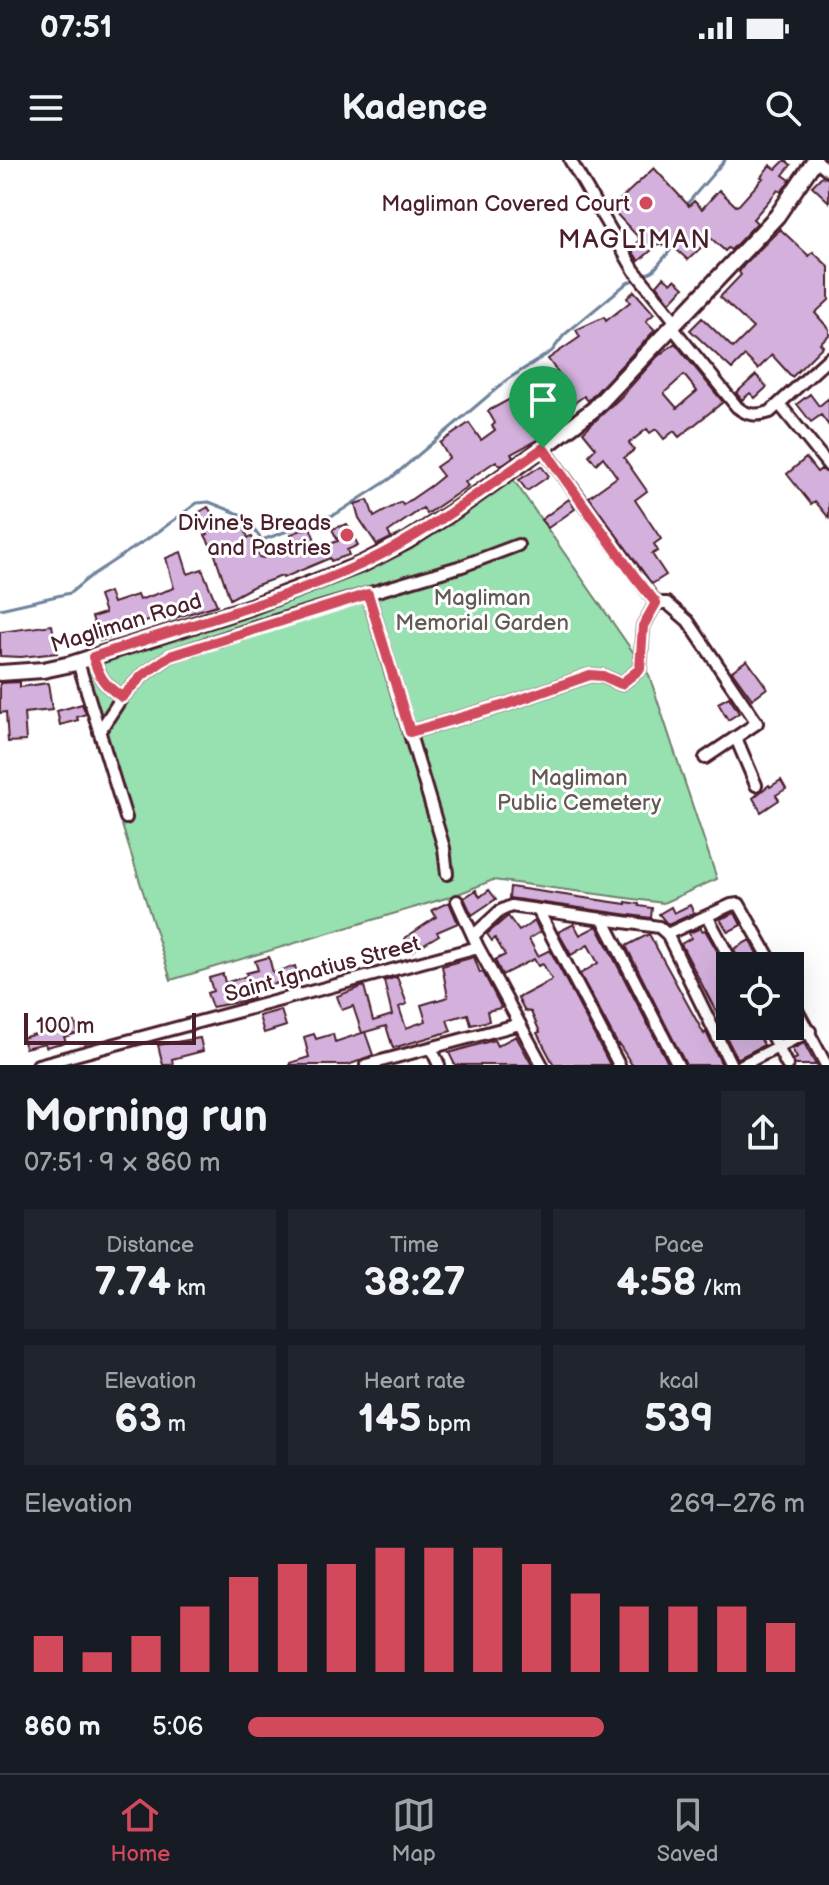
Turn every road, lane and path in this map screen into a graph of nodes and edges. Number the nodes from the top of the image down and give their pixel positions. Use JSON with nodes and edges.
{"nodes":[{"id":1,"x":570,"y":160,"type":"edge"},
{"id":2,"x":815,"y":160,"type":"edge"},
{"id":3,"x":829,"y":171,"type":"edge"},
{"id":4,"x":674,"y":325,"type":"junction"},
{"id":5,"x":829,"y":358,"type":"edge"},
{"id":6,"x":780,"y":405,"type":"junction"},
{"id":7,"x":543,"y":448,"type":"junction"},
{"id":8,"x":829,"y":466,"type":"edge"},
{"id":9,"x":518,"y":545,"type":"dead end"},
{"id":10,"x":368,"y":594,"type":"junction"},
{"id":11,"x":656,"y":603,"type":"junction"},
{"id":12,"x":93,"y":657,"type":"junction"},
{"id":13,"x":78,"y":662,"type":"junction"},
{"id":14,"x":0,"y":673,"type":"edge"},
{"id":15,"x":122,"y":697,"type":"junction"},
{"id":16,"x":99,"y":732,"type":"junction"},
{"id":17,"x":410,"y":732,"type":"junction"},
{"id":18,"x":736,"y":738,"type":"junction"},
{"id":19,"x":705,"y":758,"type":"dead end"},
{"id":20,"x":756,"y":785,"type":"dead end"},
{"id":21,"x":126,"y":818,"type":"dead end"},
{"id":22,"x":447,"y":874,"type":"dead end"},
{"id":23,"x":457,"y":901,"type":"dead end"},
{"id":24,"x":538,"y":910,"type":"junction"},
{"id":25,"x":707,"y":916,"type":"junction"},
{"id":26,"x":603,"y":919,"type":"junction"},
{"id":27,"x":667,"y":934,"type":"junction"},
{"id":28,"x":473,"y":936,"type":"junction"},
{"id":29,"x":478,"y":947,"type":"junction"},
{"id":30,"x":726,"y":952,"type":"edge"},
{"id":31,"x":767,"y":952,"type":"edge"},
{"id":32,"x":804,"y":1021,"type":"edge"},
{"id":33,"x":520,"y":1024,"type":"junction"},
{"id":34,"x":810,"y":1031,"type":"junction"},
{"id":35,"x":775,"y":1040,"type":"edge"},
{"id":36,"x":431,"y":1048,"type":"junction"},
{"id":37,"x":779,"y":1048,"type":"junction"},
{"id":38,"x":38,"y":1065,"type":"edge"},
{"id":39,"x":366,"y":1065,"type":"edge"},
{"id":40,"x":439,"y":1065,"type":"edge"},
{"id":41,"x":542,"y":1065,"type":"edge"},
{"id":42,"x":619,"y":1065,"type":"edge"},
{"id":43,"x":678,"y":1065,"type":"edge"},
{"id":44,"x":731,"y":1065,"type":"edge"},
{"id":45,"x":742,"y":1065,"type":"edge"},
{"id":46,"x":787,"y":1065,"type":"edge"},
{"id":47,"x":826,"y":1065,"type":"edge"}],
"edges":[{"from":1,"to":4,"type":"street"},
{"from":2,"to":3,"type":"street"},
{"from":2,"to":4,"type":"street","name":"Magliman Road"},
{"from":4,"to":6,"type":"street"},
{"from":4,"to":7,"type":"street","name":"Magliman Road"},
{"from":5,"to":6,"type":"street"},
{"from":6,"to":8,"type":"street"},
{"from":7,"to":11,"type":"street"},
{"from":7,"to":12,"type":"street","name":"Magliman Road"},
{"from":9,"to":10,"type":"street"},
{"from":10,"to":15,"type":"street"},
{"from":10,"to":17,"type":"street"},
{"from":11,"to":17,"type":"street"},
{"from":11,"to":18,"type":"street"},
{"from":12,"to":13,"type":"street","name":"Magliman Road"},
{"from":12,"to":15,"type":"street"},
{"from":13,"to":14,"type":"street","name":"Magliman Road"},
{"from":13,"to":16,"type":"street"},
{"from":15,"to":16,"type":"street"},
{"from":16,"to":21,"type":"street"},
{"from":17,"to":22,"type":"street"},
{"from":18,"to":19,"type":"street"},
{"from":18,"to":20,"type":"street"},
{"from":23,"to":28,"type":"street"},
{"from":24,"to":26,"type":"street"},
{"from":24,"to":28,"type":"street"},
{"from":24,"to":42,"type":"street"},
{"from":25,"to":27,"type":"street"},
{"from":25,"to":30,"type":"street"},
{"from":25,"to":31,"type":"street"},
{"from":26,"to":27,"type":"street"},
{"from":26,"to":43,"type":"street"},
{"from":27,"to":44,"type":"street"},
{"from":28,"to":29,"type":"street"},
{"from":29,"to":33,"type":"street"},
{"from":29,"to":38,"type":"street","name":"Saint Ignatius Street"},
{"from":32,"to":34,"type":"street"},
{"from":33,"to":36,"type":"street"},
{"from":33,"to":41,"type":"street"},
{"from":34,"to":37,"type":"street"},
{"from":34,"to":47,"type":"street"},
{"from":35,"to":37,"type":"street"},
{"from":36,"to":39,"type":"street"},
{"from":36,"to":40,"type":"street"},
{"from":37,"to":45,"type":"street"},
{"from":37,"to":46,"type":"street"}]}
